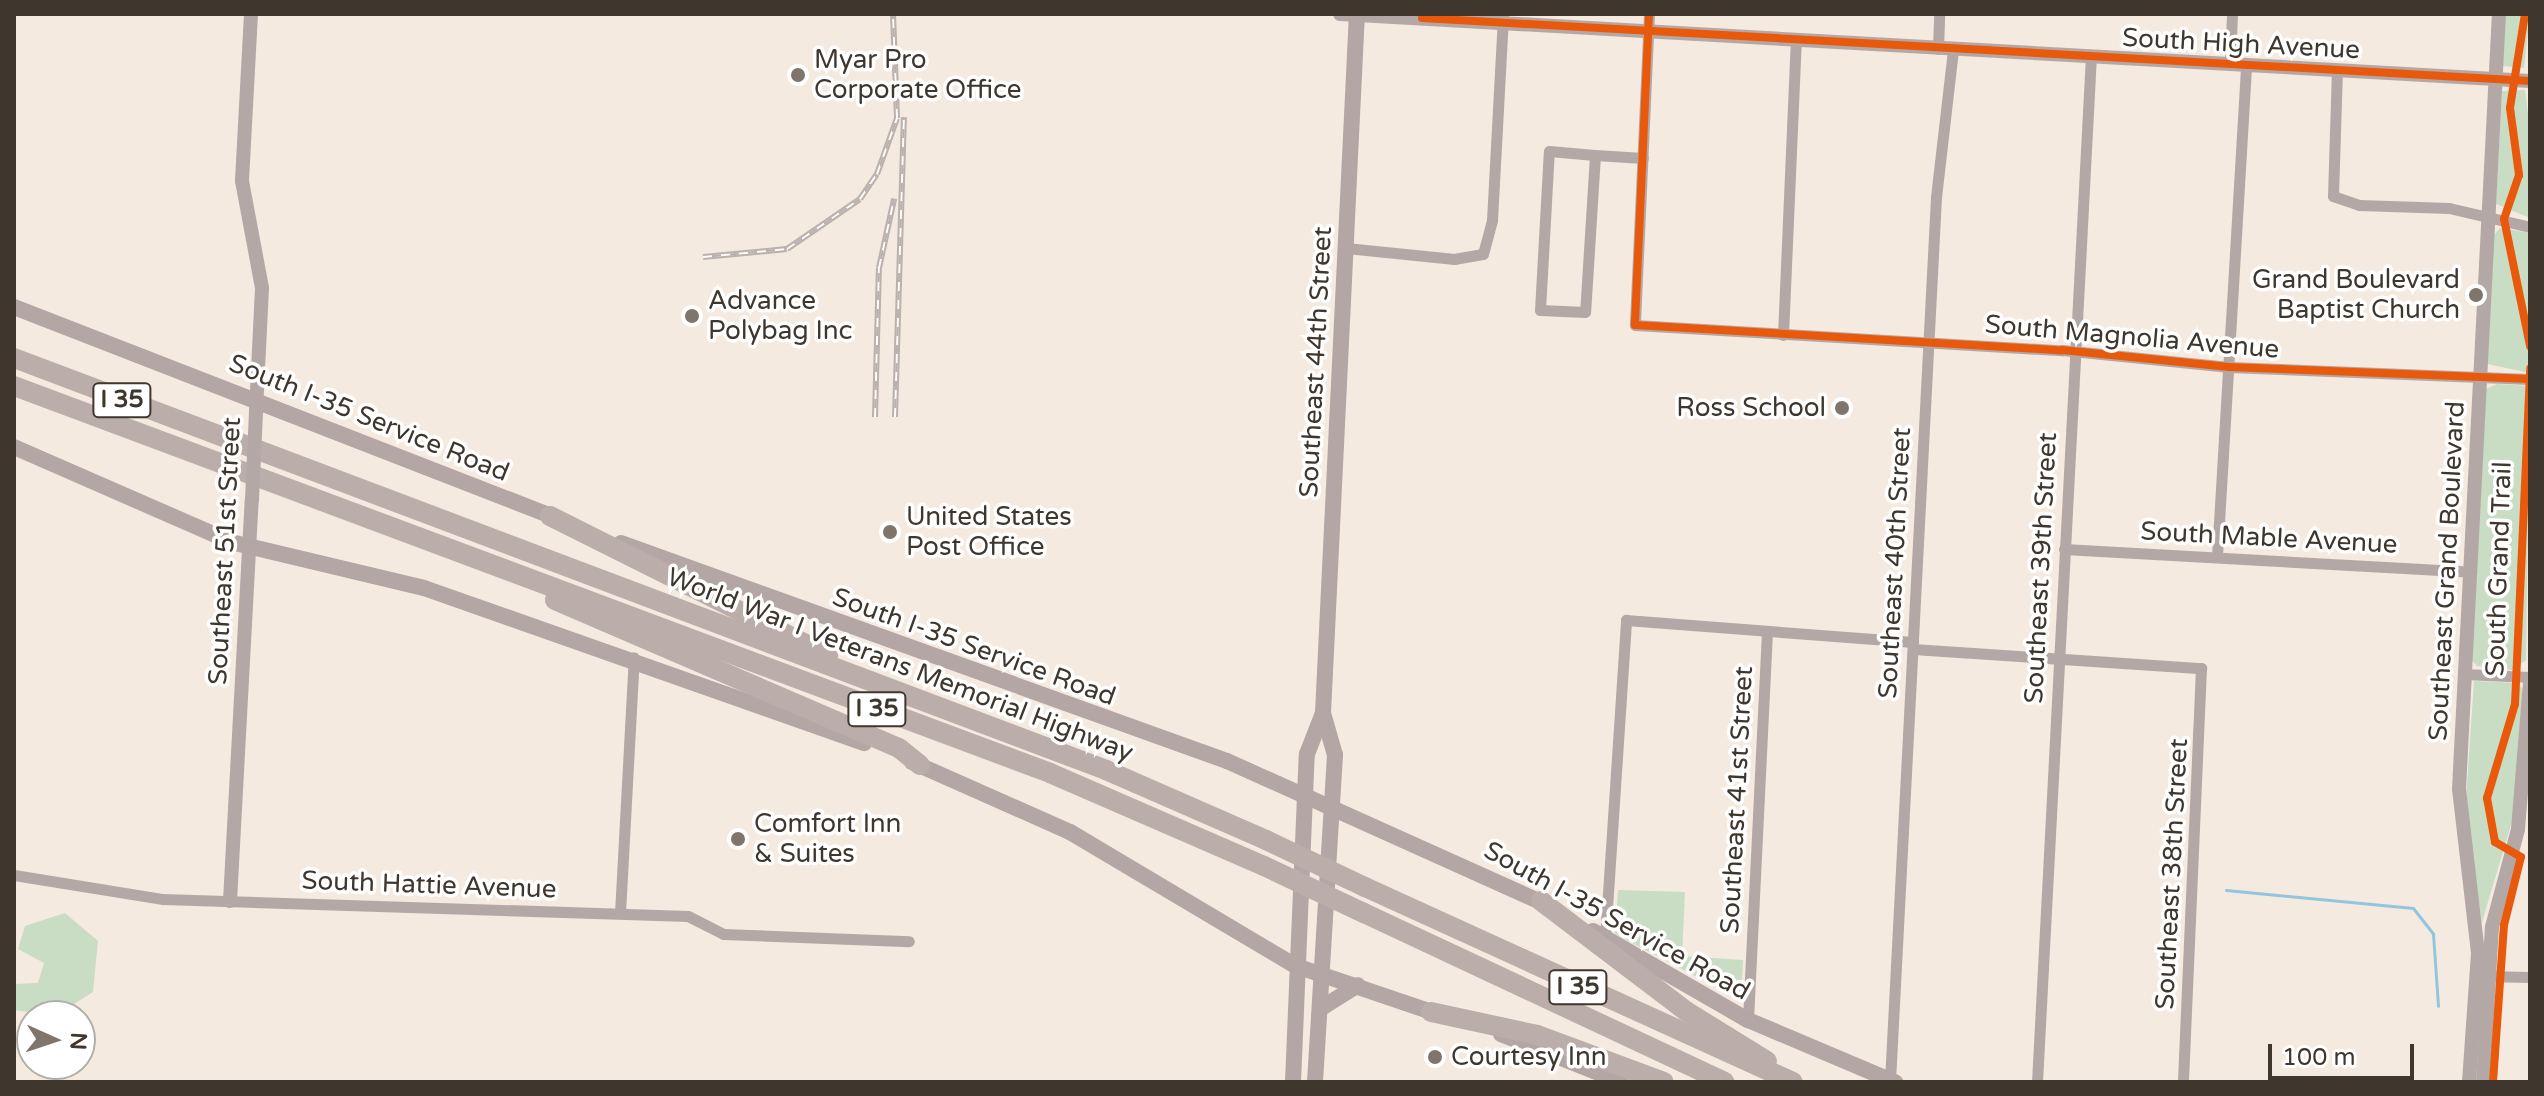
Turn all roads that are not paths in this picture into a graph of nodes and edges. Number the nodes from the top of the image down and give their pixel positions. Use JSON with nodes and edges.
{"nodes":[{"id":1,"x":251,"y":14,"type":"edge"},
{"id":2,"x":1340,"y":14,"type":"edge"},
{"id":3,"x":1357,"y":14,"type":"edge"},
{"id":4,"x":1649,"y":14,"type":"edge"},
{"id":5,"x":1939,"y":14,"type":"edge"},
{"id":6,"x":2232,"y":14,"type":"edge"},
{"id":7,"x":2499,"y":14,"type":"edge"},
{"id":8,"x":1502,"y":19,"type":"edge"},
{"id":9,"x":1649,"y":32,"type":"junction"},
{"id":10,"x":1796,"y":41,"type":"junction"},
{"id":11,"x":1938,"y":49,"type":"junction"},
{"id":12,"x":1953,"y":49,"type":"junction"},
{"id":13,"x":2091,"y":56,"type":"junction"},
{"id":14,"x":2230,"y":62,"type":"junction"},
{"id":15,"x":2246,"y":63,"type":"junction"},
{"id":16,"x":2337,"y":69,"type":"junction"},
{"id":17,"x":2496,"y":78,"type":"junction"},
{"id":18,"x":2530,"y":81,"type":"edge"},
{"id":19,"x":1595,"y":155,"type":"junction"},
{"id":20,"x":1643,"y":158,"type":"junction"},
{"id":21,"x":2489,"y":214,"type":"junction"},
{"id":22,"x":2530,"y":227,"type":"edge"},
{"id":23,"x":1346,"y":248,"type":"junction"},
{"id":24,"x":14,"y":307,"type":"edge"},
{"id":25,"x":1783,"y":335,"type":"junction"},
{"id":26,"x":1929,"y":342,"type":"junction"},
{"id":27,"x":2075,"y":354,"type":"junction"},
{"id":28,"x":14,"y":358,"type":"edge"},
{"id":29,"x":2229,"y":367,"type":"junction"},
{"id":30,"x":2530,"y":379,"type":"edge"},
{"id":31,"x":2481,"y":380,"type":"junction"},
{"id":32,"x":14,"y":386,"type":"edge"},
{"id":33,"x":256,"y":405,"type":"junction"},
{"id":34,"x":14,"y":447,"type":"edge"},
{"id":35,"x":550,"y":516,"type":"junction"},
{"id":36,"x":249,"y":548,"type":"junction"},
{"id":37,"x":2064,"y":549,"type":"junction"},
{"id":38,"x":2217,"y":556,"type":"junction"},
{"id":39,"x":485,"y":563,"type":"junction"},
{"id":40,"x":2471,"y":572,"type":"junction"},
{"id":41,"x":1767,"y":631,"type":"junction"},
{"id":42,"x":1913,"y":646,"type":"junction"},
{"id":43,"x":634,"y":656,"type":"junction"},
{"id":44,"x":2058,"y":658,"type":"junction"},
{"id":45,"x":2464,"y":674,"type":"junction"},
{"id":46,"x":866,"y":678,"type":"junction"},
{"id":47,"x":2530,"y":680,"type":"edge"},
{"id":48,"x":1323,"y":713,"type":"junction"},
{"id":49,"x":1307,"y":754,"type":"junction"},
{"id":50,"x":920,"y":765,"type":"junction"},
{"id":51,"x":1273,"y":780,"type":"junction"},
{"id":52,"x":1305,"y":793,"type":"junction"},
{"id":53,"x":1332,"y":805,"type":"junction"},
{"id":54,"x":2524,"y":831,"type":"edge"},
{"id":55,"x":14,"y":875,"type":"edge"},
{"id":56,"x":230,"y":901,"type":"junction"},
{"id":57,"x":1541,"y":901,"type":"junction"},
{"id":58,"x":620,"y":913,"type":"junction"},
{"id":59,"x":1605,"y":938,"type":"junction"},
{"id":60,"x":909,"y":941,"type":"dead end"},
{"id":61,"x":1296,"y":966,"type":"junction"},
{"id":62,"x":1325,"y":973,"type":"junction"},
{"id":63,"x":2482,"y":976,"type":"junction"},
{"id":64,"x":2530,"y":977,"type":"edge"},
{"id":65,"x":1358,"y":985,"type":"junction"},
{"id":66,"x":1323,"y":1007,"type":"junction"},
{"id":67,"x":1431,"y":1012,"type":"junction"},
{"id":68,"x":1748,"y":1020,"type":"junction"},
{"id":69,"x":1893,"y":1081,"type":"edge"},
{"id":70,"x":1293,"y":1082,"type":"edge"},
{"id":71,"x":1315,"y":1082,"type":"edge"},
{"id":72,"x":1621,"y":1082,"type":"edge"},
{"id":73,"x":1664,"y":1082,"type":"edge"},
{"id":74,"x":1724,"y":1082,"type":"edge"},
{"id":75,"x":1793,"y":1082,"type":"edge"},
{"id":76,"x":1802,"y":1082,"type":"edge"},
{"id":77,"x":2037,"y":1082,"type":"edge"},
{"id":78,"x":2183,"y":1082,"type":"edge"},
{"id":79,"x":2469,"y":1082,"type":"edge"},
{"id":80,"x":2483,"y":1082,"type":"edge"}],
"edges":[{"from":1,"to":33,"type":"street","name":"Southeast 51st Street"},
{"from":2,"to":3,"type":"street","name":"South High Avenue"},
{"from":3,"to":8,"type":"street","name":"South High Avenue"},
{"from":3,"to":23,"type":"main road","name":"Southeast 44th Street"},
{"from":4,"to":9,"type":"street"},
{"from":5,"to":11,"type":"street"},
{"from":6,"to":14,"type":"street"},
{"from":7,"to":17,"type":"street","name":"Southeast Grand Boulevard"},
{"from":8,"to":9,"type":"street","name":"South High Avenue"},
{"from":8,"to":23,"type":"street"},
{"from":9,"to":10,"type":"street","name":"South High Avenue"},
{"from":9,"to":20,"type":"street"},
{"from":10,"to":11,"type":"street","name":"South High Avenue"},
{"from":10,"to":25,"type":"street"},
{"from":11,"to":12,"type":"street","name":"South High Avenue"},
{"from":12,"to":13,"type":"street","name":"South High Avenue"},
{"from":12,"to":26,"type":"street","name":"Southeast 40th Street"},
{"from":13,"to":14,"type":"street","name":"South High Avenue"},
{"from":13,"to":27,"type":"street","name":"Southeast 39th Street"},
{"from":14,"to":15,"type":"street","name":"South High Avenue"},
{"from":15,"to":16,"type":"street","name":"South High Avenue"},
{"from":15,"to":29,"type":"street"},
{"from":16,"to":17,"type":"street","name":"South High Avenue"},
{"from":16,"to":21,"type":"street"},
{"from":17,"to":18,"type":"street","name":"South High Avenue"},
{"from":17,"to":21,"type":"street","name":"Southeast Grand Boulevard"},
{"from":19,"to":19,"type":"street"},
{"from":19,"to":20,"type":"street"},
{"from":20,"to":25,"type":"street","name":"South Magnolia Avenue"},
{"from":21,"to":22,"type":"street"},
{"from":21,"to":31,"type":"street","name":"Southeast Grand Boulevard"},
{"from":23,"to":48,"type":"main road","name":"Southeast 44th Street"},
{"from":24,"to":33,"type":"main road","name":"South I-35 Service Road"},
{"from":25,"to":26,"type":"street","name":"South Magnolia Avenue"},
{"from":26,"to":27,"type":"street","name":"South Magnolia Avenue"},
{"from":26,"to":42,"type":"street","name":"Southeast 40th Street"},
{"from":27,"to":29,"type":"street","name":"South Magnolia Avenue"},
{"from":27,"to":37,"type":"street","name":"Southeast 39th Street"},
{"from":28,"to":46,"type":"highway","name":"World War I Veterans Memorial Highway","number":"I 35"},
{"from":29,"to":31,"type":"street","name":"South Magnolia Avenue"},
{"from":29,"to":38,"type":"street"},
{"from":30,"to":31,"type":"street","name":"South Magnolia Avenue"},
{"from":31,"to":40,"type":"street","name":"Southeast Grand Boulevard"},
{"from":32,"to":39,"type":"highway","name":"World War I Veterans Memorial Highway","number":"I 35"},
{"from":33,"to":35,"type":"main road","name":"South I-35 Service Road"},
{"from":33,"to":36,"type":"street","name":"Southeast 51st Street","bridge":true},
{"from":34,"to":36,"type":"main road"},
{"from":35,"to":46,"type":"highway"},
{"from":35,"to":51,"type":"main road","name":"South I-35 Service Road"},
{"from":36,"to":43,"type":"main road"},
{"from":36,"to":56,"type":"street","name":"Southeast 51st Street"},
{"from":37,"to":38,"type":"street","name":"South Mable Avenue"},
{"from":37,"to":44,"type":"street","name":"Southeast 39th Street"},
{"from":38,"to":40,"type":"street","name":"South Mable Avenue"},
{"from":39,"to":50,"type":"highway"},
{"from":39,"to":74,"type":"highway","name":"World War I Veterans Memorial Highway","number":"I 35","bridge":true},
{"from":40,"to":45,"type":"street","name":"Southeast Grand Boulevard"},
{"from":41,"to":42,"type":"street"},
{"from":41,"to":59,"type":"street"},
{"from":41,"to":68,"type":"street","name":"Southeast 41st Street"},
{"from":42,"to":44,"type":"street"},
{"from":42,"to":69,"type":"street","name":"Southeast 40th Street"},
{"from":43,"to":50,"type":"main road"},
{"from":43,"to":58,"type":"street"},
{"from":44,"to":77,"type":"street","name":"Southeast 39th Street"},
{"from":44,"to":78,"type":"street","name":"Southeast 38th Street"},
{"from":45,"to":47,"type":"street"},
{"from":45,"to":63,"type":"street","name":"Southeast Grand Boulevard"},
{"from":46,"to":75,"type":"highway","name":"World War I Veterans Memorial Highway","number":"I 35","bridge":true},
{"from":47,"to":54,"type":"street","name":"Southeast Grand Boulevard"},
{"from":48,"to":49,"type":"main road","name":"Southeast 44th Street"},
{"from":48,"to":53,"type":"main road","name":"Southeast 44th Street"},
{"from":49,"to":51,"type":"main road"},
{"from":49,"to":52,"type":"main road","name":"Southeast 44th Street"},
{"from":50,"to":61,"type":"main road"},
{"from":51,"to":52,"type":"main road","name":"South I-35 Service Road"},
{"from":52,"to":53,"type":"main road","name":"South I-35 Service Road"},
{"from":52,"to":61,"type":"main road","name":"Southeast 44th Street"},
{"from":53,"to":57,"type":"main road","name":"South I-35 Service Road"},
{"from":53,"to":62,"type":"main road","name":"Southeast 44th Street"},
{"from":54,"to":63,"type":"street","name":"Southeast Grand Boulevard"},
{"from":55,"to":56,"type":"street","name":"South Hattie Avenue"},
{"from":56,"to":58,"type":"street","name":"South Hattie Avenue"},
{"from":57,"to":59,"type":"main road","name":"South I-35 Service Road"},
{"from":57,"to":76,"type":"highway"},
{"from":58,"to":60,"type":"street","name":"South Hattie Avenue"},
{"from":59,"to":68,"type":"main road","name":"South I-35 Service Road"},
{"from":61,"to":62,"type":"main road"},
{"from":61,"to":70,"type":"main road","name":"Southeast 44th Street"},
{"from":62,"to":65,"type":"main road"},
{"from":62,"to":66,"type":"main road","name":"Southeast 44th Street"},
{"from":63,"to":64,"type":"street"},
{"from":63,"to":79,"type":"street","name":"Southeast Grand Boulevard"},
{"from":63,"to":80,"type":"street","name":"Southeast Grand Boulevard"},
{"from":65,"to":66,"type":"main road"},
{"from":65,"to":67,"type":"main road"},
{"from":66,"to":71,"type":"main road","name":"Southeast 44th Street"},
{"from":67,"to":72,"type":"main road"},
{"from":67,"to":73,"type":"highway"},
{"from":68,"to":69,"type":"main road","name":"South I-35 Service Road"}]}
